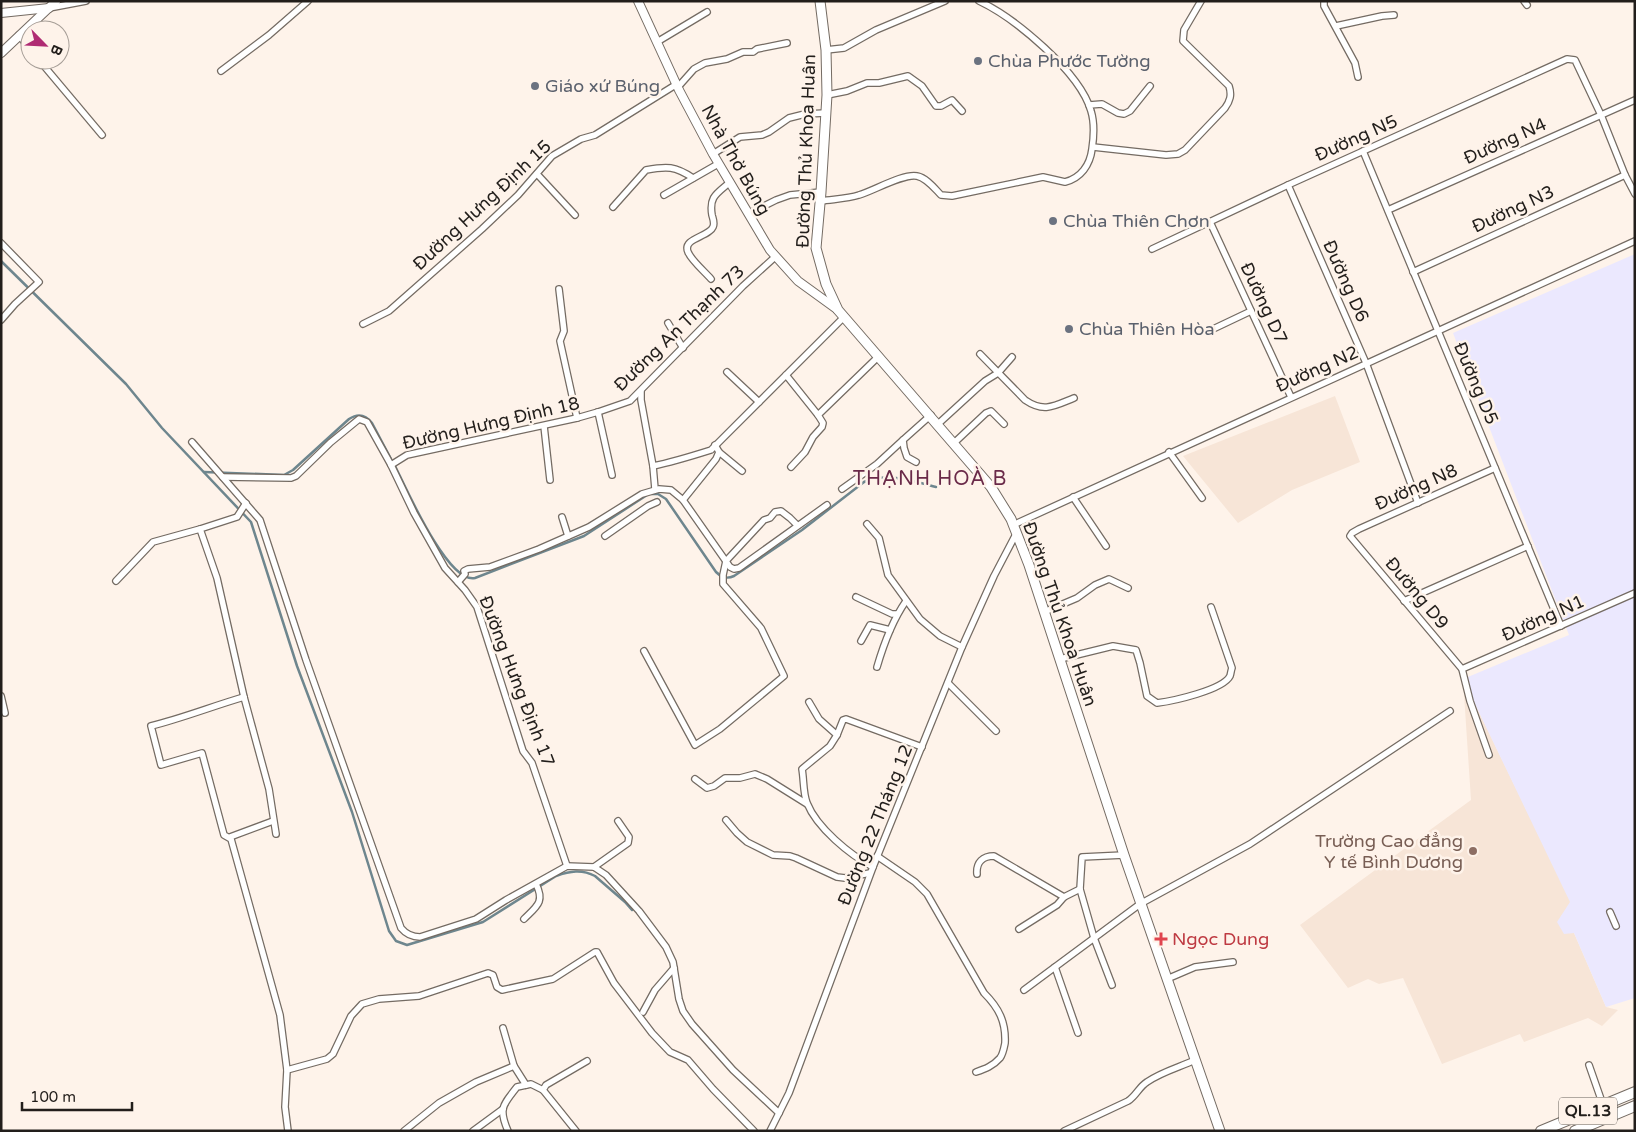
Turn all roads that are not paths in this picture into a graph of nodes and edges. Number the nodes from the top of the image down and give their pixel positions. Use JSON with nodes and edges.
{"nodes":[{"id":1,"x":56,"y":1,"type":"edge"},
{"id":2,"x":86,"y":1,"type":"edge"},
{"id":3,"x":308,"y":1,"type":"edge"},
{"id":4,"x":638,"y":1,"type":"edge"},
{"id":5,"x":820,"y":1,"type":"edge"},
{"id":6,"x":945,"y":1,"type":"edge"},
{"id":7,"x":979,"y":1,"type":"edge"},
{"id":8,"x":1201,"y":1,"type":"edge"},
{"id":9,"x":1324,"y":1,"type":"edge"},
{"id":10,"x":49,"y":8,"type":"junction"},
{"id":11,"x":707,"y":12,"type":"dead end"},
{"id":12,"x":1,"y":13,"type":"edge"},
{"id":13,"x":1394,"y":15,"type":"dead end"},
{"id":14,"x":1336,"y":26,"type":"junction"},
{"id":15,"x":19,"y":35,"type":"joint"},
{"id":16,"x":657,"y":42,"type":"junction"},
{"id":17,"x":787,"y":44,"type":"dead end"},
{"id":18,"x":826,"y":50,"type":"junction"},
{"id":19,"x":1,"y":53,"type":"edge"},
{"id":20,"x":48,"y":70,"type":"edge"},
{"id":21,"x":221,"y":71,"type":"dead end"},
{"id":22,"x":1358,"y":77,"type":"dead end"},
{"id":23,"x":677,"y":85,"type":"junction"},
{"id":24,"x":1150,"y":86,"type":"dead end"},
{"id":25,"x":827,"y":95,"type":"junction"},
{"id":26,"x":1635,"y":100,"type":"edge"},
{"id":27,"x":1089,"y":105,"type":"junction"},
{"id":28,"x":962,"y":111,"type":"dead end"},
{"id":29,"x":826,"y":113,"type":"junction"},
{"id":30,"x":1601,"y":115,"type":"junction"},
{"id":31,"x":102,"y":135,"type":"dead end"},
{"id":32,"x":1093,"y":147,"type":"junction"},
{"id":33,"x":1363,"y":152,"type":"junction"},
{"id":34,"x":713,"y":154,"type":"junction"},
{"id":35,"x":718,"y":164,"type":"junction"},
{"id":36,"x":537,"y":174,"type":"junction"},
{"id":37,"x":1625,"y":175,"type":"junction"},
{"id":38,"x":693,"y":178,"type":"junction"},
{"id":39,"x":729,"y":183,"type":"junction"},
{"id":40,"x":1288,"y":185,"type":"junction"},
{"id":41,"x":1635,"y":194,"type":"edge"},
{"id":42,"x":664,"y":195,"type":"dead end"},
{"id":43,"x":821,"y":196,"type":"junction"},
{"id":44,"x":613,"y":208,"type":"dead end"},
{"id":45,"x":1388,"y":210,"type":"junction"},
{"id":46,"x":748,"y":214,"type":"junction"},
{"id":47,"x":575,"y":215,"type":"dead end"},
{"id":48,"x":1210,"y":222,"type":"junction"},
{"id":49,"x":1635,"y":241,"type":"edge"},
{"id":50,"x":1,"y":243,"type":"edge"},
{"id":51,"x":1152,"y":249,"type":"dead end"},
{"id":52,"x":775,"y":257,"type":"junction"},
{"id":53,"x":1413,"y":272,"type":"junction"},
{"id":54,"x":711,"y":279,"type":"dead end"},
{"id":55,"x":559,"y":289,"type":"dead end"},
{"id":56,"x":1251,"y":311,"type":"junction"},
{"id":57,"x":841,"y":314,"type":"junction"},
{"id":58,"x":1,"y":320,"type":"edge"},
{"id":59,"x":668,"y":323,"type":"dead end"},
{"id":60,"x":363,"y":324,"type":"dead end"},
{"id":61,"x":1211,"y":330,"type":"dead end"},
{"id":62,"x":1438,"y":330,"type":"junction"},
{"id":63,"x":683,"y":348,"type":"junction"},
{"id":64,"x":980,"y":354,"type":"dead end"},
{"id":65,"x":878,"y":356,"type":"junction"},
{"id":66,"x":1012,"y":357,"type":"dead end"},
{"id":67,"x":1366,"y":363,"type":"junction"},
{"id":68,"x":727,"y":372,"type":"dead end"},
{"id":69,"x":998,"y":373,"type":"junction"},
{"id":70,"x":786,"y":375,"type":"junction"},
{"id":71,"x":641,"y":391,"type":"junction"},
{"id":72,"x":1291,"y":397,"type":"junction"},
{"id":73,"x":1074,"y":398,"type":"dead end"},
{"id":74,"x":759,"y":402,"type":"junction"},
{"id":75,"x":598,"y":412,"type":"junction"},
{"id":76,"x":818,"y":415,"type":"junction"},
{"id":77,"x":931,"y":416,"type":"junction"},
{"id":78,"x":577,"y":418,"type":"junction"},
{"id":79,"x":938,"y":424,"type":"junction"},
{"id":80,"x":1004,"y":424,"type":"dead end"},
{"id":81,"x":544,"y":426,"type":"junction"},
{"id":82,"x":903,"y":440,"type":"junction"},
{"id":83,"x":192,"y":442,"type":"dead end"},
{"id":84,"x":954,"y":443,"type":"junction"},
{"id":85,"x":715,"y":445,"type":"junction"},
{"id":86,"x":719,"y":452,"type":"junction"},
{"id":87,"x":1169,"y":452,"type":"junction"},
{"id":88,"x":916,"y":462,"type":"dead end"},
{"id":89,"x":391,"y":464,"type":"junction"},
{"id":90,"x":653,"y":466,"type":"junction"},
{"id":91,"x":792,"y":467,"type":"dead end"},
{"id":92,"x":1495,"y":468,"type":"junction"},
{"id":93,"x":742,"y":471,"type":"dead end"},
{"id":94,"x":612,"y":475,"type":"dead end"},
{"id":95,"x":223,"y":477,"type":"junction"},
{"id":96,"x":550,"y":480,"type":"dead end"},
{"id":97,"x":655,"y":489,"type":"junction"},
{"id":98,"x":842,"y":489,"type":"dead end"},
{"id":99,"x":642,"y":495,"type":"junction"},
{"id":100,"x":1072,"y":497,"type":"junction"},
{"id":101,"x":1202,"y":498,"type":"dead end"},
{"id":102,"x":683,"y":500,"type":"junction"},
{"id":103,"x":658,"y":502,"type":"dead end"},
{"id":104,"x":1418,"y":503,"type":"junction"},
{"id":105,"x":647,"y":504,"type":"junction"},
{"id":106,"x":245,"y":505,"type":"junction"},
{"id":107,"x":827,"y":505,"type":"dead end"},
{"id":108,"x":562,"y":517,"type":"dead end"},
{"id":109,"x":867,"y":524,"type":"dead end"},
{"id":110,"x":797,"y":525,"type":"junction"},
{"id":111,"x":1013,"y":525,"type":"junction"},
{"id":112,"x":200,"y":529,"type":"junction"},
{"id":113,"x":1016,"y":534,"type":"junction"},
{"id":114,"x":1351,"y":535,"type":"joint"},
{"id":115,"x":568,"y":536,"type":"junction"},
{"id":116,"x":605,"y":536,"type":"dead end"},
{"id":117,"x":1106,"y":546,"type":"dead end"},
{"id":118,"x":1528,"y":546,"type":"junction"},
{"id":119,"x":726,"y":561,"type":"junction"},
{"id":120,"x":116,"y":581,"type":"dead end"},
{"id":121,"x":458,"y":582,"type":"junction"},
{"id":122,"x":1128,"y":588,"type":"dead end"},
{"id":123,"x":1635,"y":593,"type":"edge"},
{"id":124,"x":856,"y":597,"type":"dead end"},
{"id":125,"x":906,"y":601,"type":"junction"},
{"id":126,"x":1404,"y":601,"type":"junction"},
{"id":127,"x":1211,"y":607,"type":"dead end"},
{"id":128,"x":1044,"y":612,"type":"junction"},
{"id":129,"x":897,"y":614,"type":"junction"},
{"id":130,"x":1561,"y":626,"type":"junction"},
{"id":131,"x":890,"y":630,"type":"junction"},
{"id":132,"x":861,"y":641,"type":"dead end"},
{"id":133,"x":962,"y":647,"type":"junction"},
{"id":134,"x":644,"y":651,"type":"dead end"},
{"id":135,"x":1060,"y":659,"type":"junction"},
{"id":136,"x":877,"y":667,"type":"dead end"},
{"id":137,"x":1462,"y":669,"type":"junction"},
{"id":138,"x":948,"y":683,"type":"junction"},
{"id":139,"x":1,"y":696,"type":"edge"},
{"id":140,"x":244,"y":697,"type":"junction"},
{"id":141,"x":809,"y":702,"type":"dead end"},
{"id":142,"x":1450,"y":710,"type":"dead end"},
{"id":143,"x":5,"y":713,"type":"dead end"},
{"id":144,"x":996,"y":730,"type":"dead end"},
{"id":145,"x":837,"y":736,"type":"junction"},
{"id":146,"x":922,"y":747,"type":"junction"},
{"id":147,"x":1488,"y":755,"type":"dead end"},
{"id":148,"x":695,"y":779,"type":"dead end"},
{"id":149,"x":807,"y":804,"type":"junction"},
{"id":150,"x":726,"y":820,"type":"dead end"},
{"id":151,"x":273,"y":821,"type":"junction"},
{"id":152,"x":618,"y":821,"type":"dead end"},
{"id":153,"x":276,"y":834,"type":"dead end"},
{"id":154,"x":230,"y":837,"type":"junction"},
{"id":155,"x":1124,"y":855,"type":"junction"},
{"id":156,"x":877,"y":856,"type":"junction"},
{"id":157,"x":567,"y":866,"type":"junction"},
{"id":158,"x":594,"y":867,"type":"junction"},
{"id":159,"x":872,"y":870,"type":"junction"},
{"id":160,"x":977,"y":874,"type":"dead end"},
{"id":161,"x":538,"y":887,"type":"junction"},
{"id":162,"x":1080,"y":889,"type":"junction"},
{"id":163,"x":1064,"y":896,"type":"junction"},
{"id":164,"x":1140,"y":904,"type":"junction"},
{"id":165,"x":1610,"y":912,"type":"dead end"},
{"id":166,"x":524,"y":918,"type":"dead end"},
{"id":167,"x":1616,"y":926,"type":"dead end"},
{"id":168,"x":1019,"y":929,"type":"dead end"},
{"id":169,"x":1094,"y":938,"type":"junction"},
{"id":170,"x":1233,"y":962,"type":"dead end"},
{"id":171,"x":1055,"y":967,"type":"junction"},
{"id":172,"x":674,"y":968,"type":"junction"},
{"id":173,"x":1167,"y":979,"type":"junction"},
{"id":174,"x":1112,"y":985,"type":"dead end"},
{"id":175,"x":1024,"y":990,"type":"dead end"},
{"id":176,"x":643,"y":1012,"type":"dead end"},
{"id":177,"x":503,"y":1028,"type":"dead end"},
{"id":178,"x":1078,"y":1033,"type":"dead end"},
{"id":179,"x":1195,"y":1060,"type":"junction"},
{"id":180,"x":587,"y":1061,"type":"dead end"},
{"id":181,"x":1589,"y":1065,"type":"dead end"},
{"id":182,"x":514,"y":1066,"type":"junction"},
{"id":183,"x":287,"y":1070,"type":"junction"},
{"id":184,"x":976,"y":1072,"type":"dead end"},
{"id":185,"x":526,"y":1085,"type":"junction"},
{"id":186,"x":543,"y":1090,"type":"junction"},
{"id":187,"x":1635,"y":1092,"type":"edge"},
{"id":188,"x":1621,"y":1098,"type":"junction"},
{"id":189,"x":1603,"y":1105,"type":"junction"},
{"id":190,"x":1635,"y":1106,"type":"edge"},
{"id":191,"x":503,"y":1109,"type":"junction"},
{"id":192,"x":1623,"y":1111,"type":"junction"},
{"id":193,"x":779,"y":1112,"type":"junction"},
{"id":194,"x":1589,"y":1128,"type":"edge"},
{"id":195,"x":288,"y":1131,"type":"edge"},
{"id":196,"x":404,"y":1131,"type":"edge"},
{"id":197,"x":473,"y":1131,"type":"edge"},
{"id":198,"x":508,"y":1131,"type":"edge"},
{"id":199,"x":576,"y":1131,"type":"edge"},
{"id":200,"x":754,"y":1131,"type":"edge"},
{"id":201,"x":770,"y":1131,"type":"edge"},
{"id":202,"x":1064,"y":1131,"type":"edge"},
{"id":203,"x":1220,"y":1131,"type":"edge"},
{"id":204,"x":1541,"y":1131,"type":"edge"},
{"id":205,"x":1574,"y":1131,"type":"edge"}],
"edges":[{"from":1,"to":10,"type":"street"},
{"from":2,"to":10,"type":"street"},
{"from":3,"to":21,"type":"street"},
{"from":4,"to":16,"type":"street","name":"Nhà Thờ Búng"},
{"from":5,"to":18,"type":"main road","name":"Đường Thủ Khoa Huân"},
{"from":6,"to":18,"type":"street"},
{"from":7,"to":27,"type":"street"},
{"from":8,"to":32,"type":"street"},
{"from":9,"to":14,"type":"street"},
{"from":10,"to":12,"type":"street"},
{"from":10,"to":15,"type":"street"},
{"from":11,"to":16,"type":"street"},
{"from":13,"to":14,"type":"street"},
{"from":14,"to":22,"type":"street"},
{"from":15,"to":19,"type":"street"},
{"from":16,"to":23,"type":"street","name":"Nhà Thờ Búng"},
{"from":17,"to":23,"type":"street","name":"Đường Hưng Định 15"},
{"from":18,"to":25,"type":"main road","name":"Đường Thủ Khoa Huân"},
{"from":20,"to":31,"type":"street"},
{"from":23,"to":34,"type":"street","name":"Nhà Thờ Búng"},
{"from":23,"to":36,"type":"street","name":"Đường Hưng Định 15"},
{"from":24,"to":27,"type":"street"},
{"from":25,"to":28,"type":"street"},
{"from":25,"to":29,"type":"main road","name":"Đường Thủ Khoa Huân"},
{"from":26,"to":30,"type":"street","name":"Đường N4"},
{"from":27,"to":32,"type":"street"},
{"from":29,"to":34,"type":"street"},
{"from":29,"to":43,"type":"main road","name":"Đường Thủ Khoa Huân"},
{"from":30,"to":33,"type":"street","name":"Đường N5"},
{"from":30,"to":37,"type":"street"},
{"from":30,"to":45,"type":"street","name":"Đường N4"},
{"from":32,"to":43,"type":"street"},
{"from":33,"to":40,"type":"street","name":"Đường N5"},
{"from":33,"to":45,"type":"street","name":"Đường D5"},
{"from":34,"to":35,"type":"street","name":"Nhà Thờ Búng"},
{"from":35,"to":38,"type":"street"},
{"from":35,"to":39,"type":"street","name":"Nhà Thờ Búng"},
{"from":36,"to":47,"type":"street"},
{"from":36,"to":60,"type":"street","name":"Đường Hưng Định 15"},
{"from":37,"to":41,"type":"street"},
{"from":37,"to":53,"type":"street","name":"Đường N3"},
{"from":38,"to":42,"type":"street"},
{"from":38,"to":44,"type":"street"},
{"from":39,"to":46,"type":"street","name":"Nhà Thờ Búng"},
{"from":39,"to":54,"type":"street"},
{"from":40,"to":48,"type":"street","name":"Đường N5"},
{"from":40,"to":67,"type":"street","name":"Đường D6"},
{"from":43,"to":46,"type":"street"},
{"from":43,"to":57,"type":"main road","name":"Đường Thủ Khoa Huân"},
{"from":45,"to":53,"type":"street","name":"Đường D5"},
{"from":46,"to":52,"type":"street","name":"Nhà Thờ Búng"},
{"from":48,"to":51,"type":"street","name":"Đường N5"},
{"from":48,"to":56,"type":"street","name":"Đường D7"},
{"from":49,"to":62,"type":"street","name":"Đường N2"},
{"from":50,"to":58,"type":"street"},
{"from":52,"to":57,"type":"street","name":"Nhà Thờ Búng"},
{"from":52,"to":63,"type":"street","name":"Đường An Thạnh 73"},
{"from":53,"to":62,"type":"street","name":"Đường D5"},
{"from":55,"to":78,"type":"street"},
{"from":56,"to":61,"type":"street"},
{"from":56,"to":72,"type":"street","name":"Đường D7"},
{"from":57,"to":65,"type":"main road","name":"Đường Thủ Khoa Huân"},
{"from":57,"to":70,"type":"street"},
{"from":59,"to":63,"type":"street"},
{"from":62,"to":67,"type":"street","name":"Đường N2"},
{"from":62,"to":92,"type":"street","name":"Đường D5"},
{"from":63,"to":71,"type":"street","name":"Đường An Thạnh 73"},
{"from":64,"to":69,"type":"street"},
{"from":65,"to":76,"type":"street"},
{"from":65,"to":77,"type":"main road","name":"Đường Thủ Khoa Huân"},
{"from":66,"to":69,"type":"street"},
{"from":67,"to":72,"type":"street","name":"Đường N2"},
{"from":67,"to":104,"type":"street","name":"Đường D6"},
{"from":68,"to":74,"type":"street"},
{"from":69,"to":73,"type":"street"},
{"from":69,"to":79,"type":"street"},
{"from":70,"to":74,"type":"street"},
{"from":70,"to":76,"type":"street"},
{"from":71,"to":75,"type":"street","name":"Đường An Thạnh 73"},
{"from":71,"to":90,"type":"street"},
{"from":72,"to":87,"type":"street","name":"Đường N2"},
{"from":74,"to":85,"type":"street"},
{"from":75,"to":78,"type":"street","name":"Đường Hưng Định 18"},
{"from":75,"to":94,"type":"street"},
{"from":76,"to":91,"type":"street"},
{"from":77,"to":79,"type":"main road","name":"Đường Thủ Khoa Huân"},
{"from":77,"to":82,"type":"street"},
{"from":78,"to":81,"type":"street","name":"Đường Hưng Định 18"},
{"from":79,"to":84,"type":"main road","name":"Đường Thủ Khoa Huân"},
{"from":80,"to":84,"type":"street"},
{"from":81,"to":89,"type":"street","name":"Đường Hưng Định 18"},
{"from":81,"to":96,"type":"street"},
{"from":82,"to":88,"type":"street"},
{"from":82,"to":98,"type":"street"},
{"from":83,"to":95,"type":"street"},
{"from":84,"to":111,"type":"main road","name":"Đường Thủ Khoa Huân"},
{"from":85,"to":86,"type":"street"},
{"from":85,"to":90,"type":"street"},
{"from":86,"to":93,"type":"street"},
{"from":86,"to":102,"type":"street"},
{"from":87,"to":100,"type":"street","name":"Đường N2"},
{"from":87,"to":101,"type":"street"},
{"from":89,"to":95,"type":"street","name":"Đường Hưng Định 17"},
{"from":89,"to":121,"type":"street","name":"Đường Hưng Định 17"},
{"from":90,"to":97,"type":"street"},
{"from":92,"to":104,"type":"street","name":"Đường N8"},
{"from":92,"to":118,"type":"street","name":"Đường D5"},
{"from":95,"to":106,"type":"street"},
{"from":97,"to":99,"type":"street"},
{"from":97,"to":102,"type":"street"},
{"from":99,"to":105,"type":"street"},
{"from":99,"to":115,"type":"street"},
{"from":100,"to":111,"type":"street","name":"Đường N2"},
{"from":100,"to":117,"type":"street"},
{"from":102,"to":119,"type":"street"},
{"from":103,"to":105,"type":"street"},
{"from":104,"to":114,"type":"street","name":"Đường N8"},
{"from":105,"to":116,"type":"street"},
{"from":106,"to":112,"type":"street"},
{"from":106,"to":161,"type":"street"},
{"from":107,"to":110,"type":"street"},
{"from":108,"to":115,"type":"street"},
{"from":109,"to":125,"type":"street"},
{"from":110,"to":119,"type":"street"},
{"from":110,"to":119,"type":"street"},
{"from":111,"to":113,"type":"main road","name":"Đường Thủ Khoa Huân"},
{"from":112,"to":120,"type":"street"},
{"from":112,"to":140,"type":"street"},
{"from":113,"to":128,"type":"main road","name":"Đường Thủ Khoa Huân"},
{"from":113,"to":133,"type":"street","name":"Đường 22 Tháng 12"},
{"from":114,"to":126,"type":"street","name":"Đường D9"},
{"from":115,"to":121,"type":"street"},
{"from":118,"to":126,"type":"street"},
{"from":118,"to":130,"type":"street","name":"Đường D5"},
{"from":119,"to":134,"type":"street"},
{"from":121,"to":157,"type":"street","name":"Đường Hưng Định 17"},
{"from":122,"to":128,"type":"street"},
{"from":123,"to":130,"type":"street","name":"Đường N1"},
{"from":124,"to":129,"type":"street"},
{"from":125,"to":129,"type":"street"},
{"from":125,"to":133,"type":"street"},
{"from":126,"to":137,"type":"street","name":"Đường D9"},
{"from":127,"to":135,"type":"street"},
{"from":128,"to":135,"type":"main road","name":"Đường Thủ Khoa Huân"},
{"from":129,"to":131,"type":"street"},
{"from":130,"to":137,"type":"street","name":"Đường N1"},
{"from":131,"to":132,"type":"street"},
{"from":131,"to":136,"type":"street"},
{"from":133,"to":138,"type":"street","name":"Đường 22 Tháng 12"},
{"from":135,"to":155,"type":"main road","name":"Đường Thủ Khoa Huân"},
{"from":137,"to":147,"type":"street"},
{"from":138,"to":144,"type":"street"},
{"from":138,"to":146,"type":"street","name":"Đường 22 Tháng 12"},
{"from":139,"to":143,"type":"street"},
{"from":140,"to":151,"type":"street"},
{"from":140,"to":154,"type":"street"},
{"from":141,"to":145,"type":"street"},
{"from":142,"to":164,"type":"street"},
{"from":145,"to":146,"type":"street"},
{"from":145,"to":149,"type":"street"},
{"from":146,"to":156,"type":"street","name":"Đường 22 Tháng 12"},
{"from":148,"to":149,"type":"street"},
{"from":149,"to":159,"type":"street"},
{"from":150,"to":159,"type":"street"},
{"from":151,"to":153,"type":"street"},
{"from":151,"to":154,"type":"street"},
{"from":152,"to":158,"type":"street"},
{"from":154,"to":183,"type":"street"},
{"from":155,"to":162,"type":"street"},
{"from":155,"to":164,"type":"main road","name":"Đường Thủ Khoa Huân"},
{"from":156,"to":159,"type":"street","name":"Đường 22 Tháng 12"},
{"from":156,"to":184,"type":"street"},
{"from":157,"to":158,"type":"street"},
{"from":157,"to":161,"type":"street"},
{"from":158,"to":172,"type":"street"},
{"from":159,"to":193,"type":"street","name":"Đường 22 Tháng 12"},
{"from":160,"to":163,"type":"street"},
{"from":161,"to":166,"type":"street"},
{"from":162,"to":163,"type":"street"},
{"from":162,"to":169,"type":"street"},
{"from":163,"to":168,"type":"street"},
{"from":164,"to":169,"type":"street"},
{"from":164,"to":173,"type":"main road","name":"Đường Thủ Khoa Huân"},
{"from":165,"to":167,"type":"street"},
{"from":169,"to":171,"type":"street"},
{"from":169,"to":174,"type":"street"},
{"from":170,"to":173,"type":"street"},
{"from":171,"to":175,"type":"street"},
{"from":171,"to":178,"type":"street"},
{"from":172,"to":176,"type":"street"},
{"from":172,"to":193,"type":"street"},
{"from":173,"to":179,"type":"main road","name":"Đường Thủ Khoa Huân"},
{"from":177,"to":182,"type":"street"},
{"from":179,"to":202,"type":"street"},
{"from":179,"to":203,"type":"main road","name":"Đường Thủ Khoa Huân"},
{"from":180,"to":186,"type":"street"},
{"from":181,"to":189,"type":"street"},
{"from":182,"to":185,"type":"street"},
{"from":182,"to":196,"type":"street"},
{"from":183,"to":195,"type":"street"},
{"from":183,"to":200,"type":"street"},
{"from":185,"to":186,"type":"street"},
{"from":185,"to":191,"type":"street"},
{"from":186,"to":199,"type":"street"},
{"from":187,"to":188,"type":"highway","number":"QL.13"},
{"from":188,"to":189,"type":"highway","number":"QL.13"},
{"from":188,"to":192,"type":"highway"},
{"from":189,"to":204,"type":"highway","number":"QL.13"},
{"from":190,"to":192,"type":"highway","number":"QL.13"},
{"from":191,"to":197,"type":"street"},
{"from":191,"to":198,"type":"street"},
{"from":192,"to":194,"type":"highway","number":"QL.13"},
{"from":193,"to":201,"type":"street","name":"Đường 22 Tháng 12"},
{"from":194,"to":205,"type":"highway","number":"QL.13"}]}
